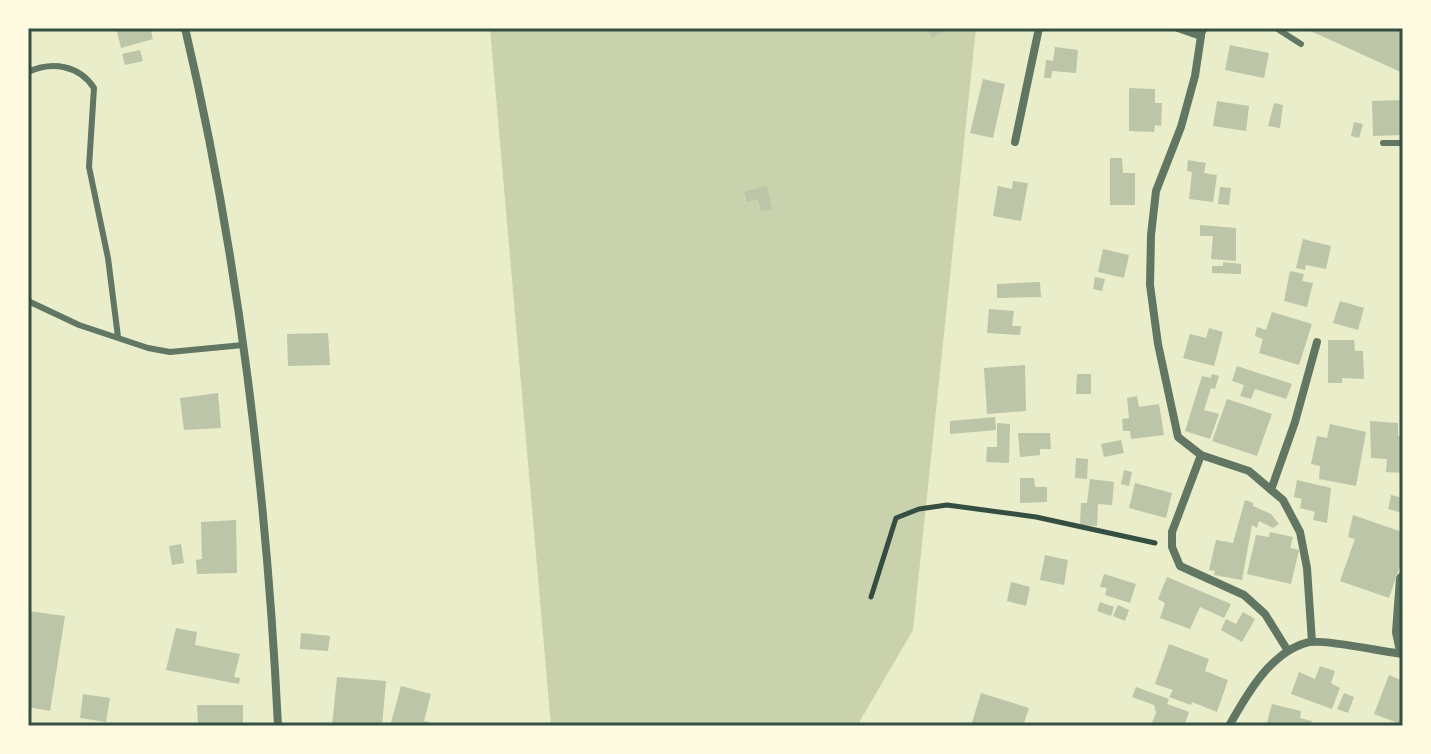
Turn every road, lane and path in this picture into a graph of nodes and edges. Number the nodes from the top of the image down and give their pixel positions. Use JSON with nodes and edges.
{"nodes":[{"id":1,"x":185,"y":28,"type":"edge"},
{"id":2,"x":1039,"y":28,"type":"edge"},
{"id":3,"x":1178,"y":28,"type":"edge"},
{"id":4,"x":1276,"y":28,"type":"edge"},
{"id":5,"x":1203,"y":32,"type":"edge"},
{"id":6,"x":1301,"y":44,"type":"dead end"},
{"id":7,"x":28,"y":72,"type":"edge"},
{"id":8,"x":1015,"y":142,"type":"dead end"},
{"id":9,"x":1383,"y":143,"type":"dead end"},
{"id":10,"x":1403,"y":143,"type":"edge"},
{"id":11,"x":28,"y":301,"type":"edge"},
{"id":12,"x":118,"y":337,"type":"junction"},
{"id":13,"x":1317,"y":342,"type":"dead end"},
{"id":14,"x":243,"y":345,"type":"junction"},
{"id":15,"x":1201,"y":455,"type":"junction"},
{"id":16,"x":1271,"y":490,"type":"junction"},
{"id":17,"x":1172,"y":547,"type":"junction"},
{"id":18,"x":1403,"y":579,"type":"edge"},
{"id":19,"x":871,"y":597,"type":"dead end"},
{"id":20,"x":1312,"y":642,"type":"junction"},
{"id":21,"x":1288,"y":651,"type":"junction"},
{"id":22,"x":1403,"y":652,"type":"edge"},
{"id":23,"x":278,"y":726,"type":"edge"},
{"id":24,"x":1229,"y":726,"type":"edge"}],
"edges":[{"from":1,"to":14,"type":"street"},
{"from":2,"to":8,"type":"street"},
{"from":3,"to":5,"type":"street"},
{"from":4,"to":6,"type":"lane"},
{"from":5,"to":15,"type":"street"},
{"from":7,"to":12,"type":"lane"},
{"from":9,"to":10,"type":"lane"},
{"from":11,"to":12,"type":"lane"},
{"from":12,"to":14,"type":"lane"},
{"from":13,"to":16,"type":"street"},
{"from":14,"to":23,"type":"street"},
{"from":15,"to":16,"type":"street"},
{"from":15,"to":17,"type":"street"},
{"from":16,"to":20,"type":"street"},
{"from":17,"to":19,"type":"path"},
{"from":17,"to":21,"type":"street"},
{"from":18,"to":22,"type":"street"},
{"from":20,"to":21,"type":"street"},
{"from":20,"to":22,"type":"street"},
{"from":21,"to":24,"type":"street"}]}
